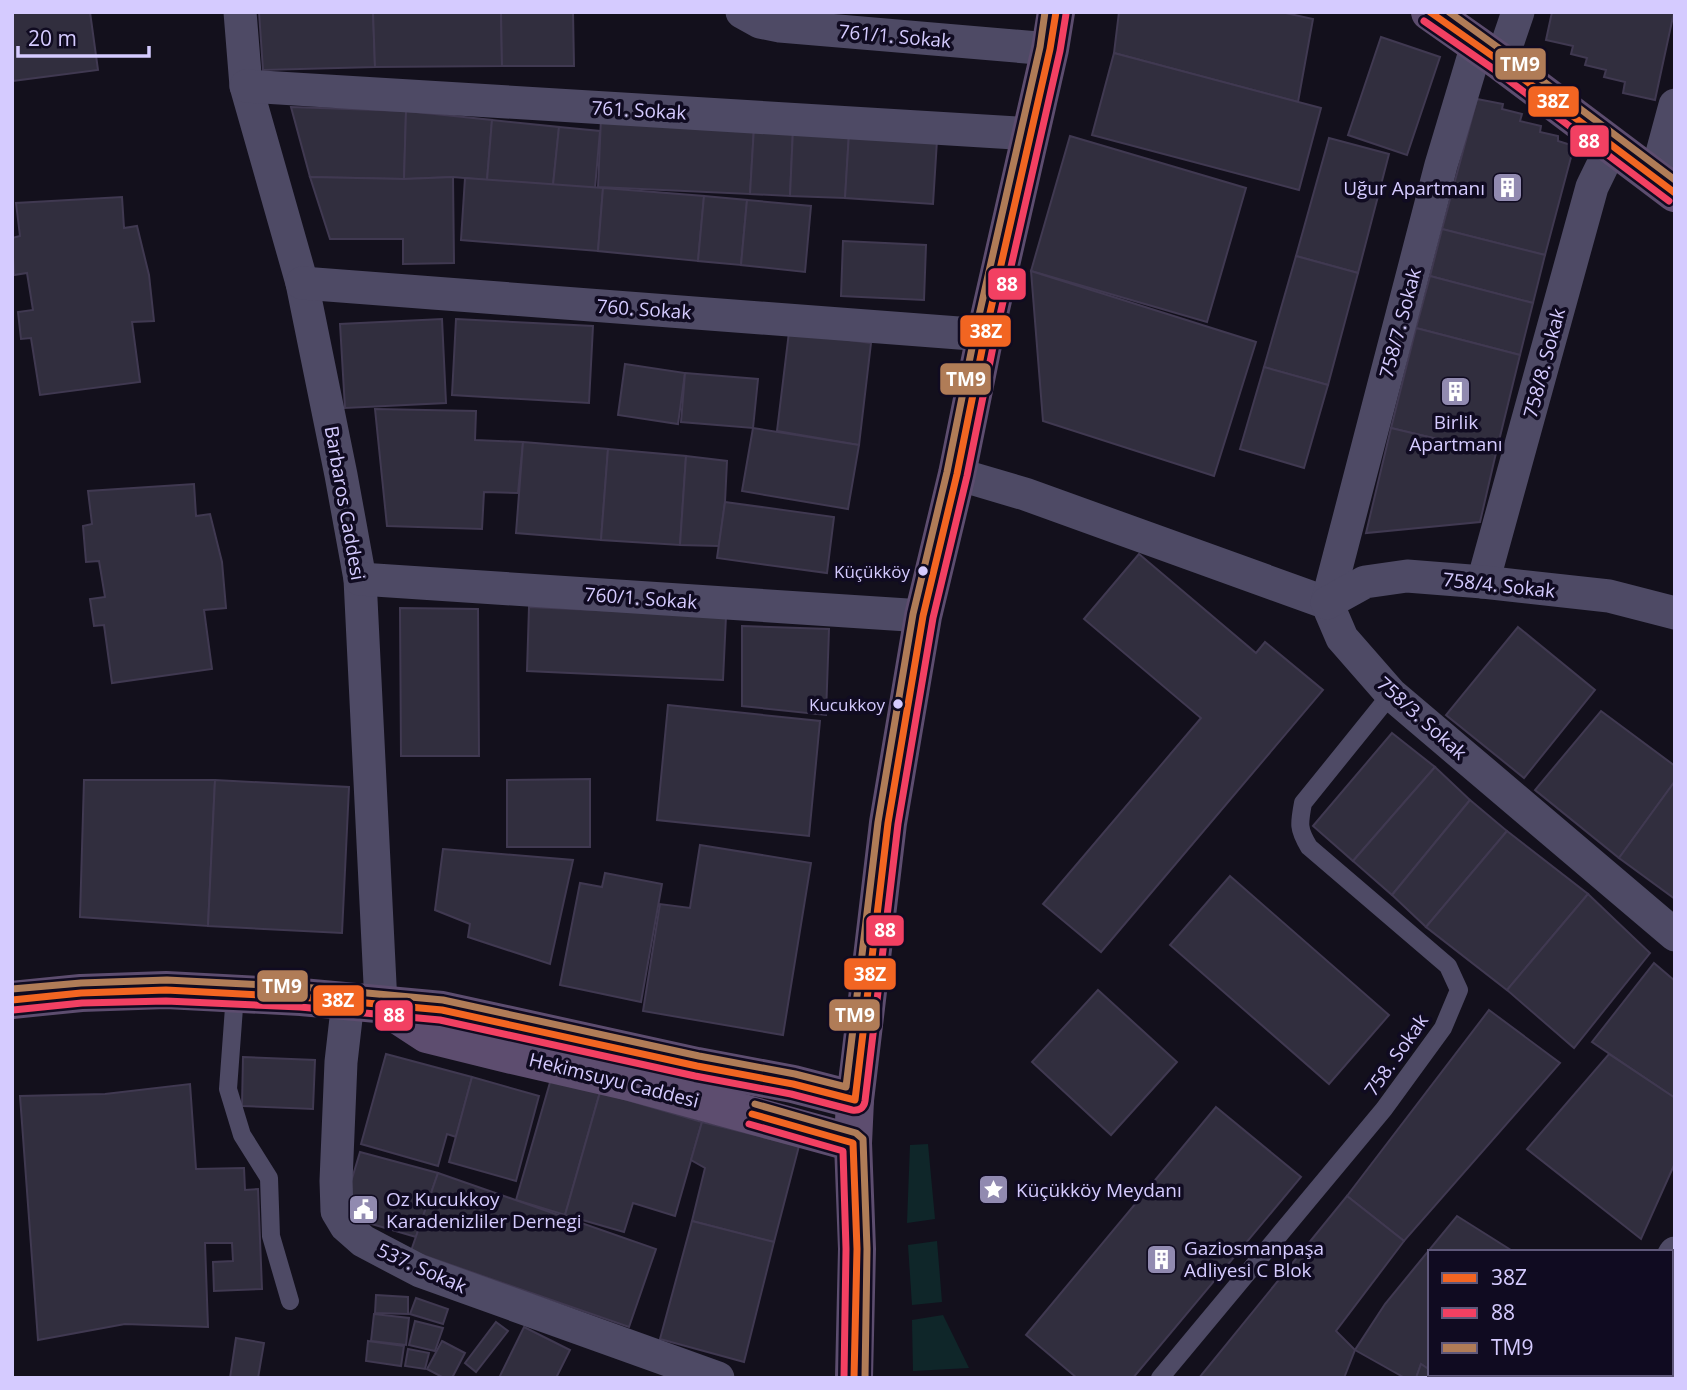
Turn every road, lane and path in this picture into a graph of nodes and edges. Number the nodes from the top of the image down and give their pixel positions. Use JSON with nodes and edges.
{"nodes":[{"id":1,"x":240,"y":12,"type":"edge"},
{"id":2,"x":743,"y":12,"type":"edge"},
{"id":3,"x":1430,"y":12,"type":"edge"},
{"id":4,"x":1518,"y":12,"type":"edge"},
{"id":5,"x":1053,"y":30,"type":"edge"},
{"id":6,"x":1489,"y":53,"type":"junction"},
{"id":7,"x":246,"y":86,"type":"junction"},
{"id":8,"x":1675,"y":105,"type":"edge"},
{"id":9,"x":1032,"y":134,"type":"junction"},
{"id":10,"x":1612,"y":146,"type":"junction"},
{"id":11,"x":1665,"y":186,"type":"edge"},
{"id":12,"x":302,"y":283,"type":"junction"},
{"id":13,"x":985,"y":335,"type":"junction"},
{"id":14,"x":957,"y":474,"type":"junction"},
{"id":15,"x":360,"y":579,"type":"junction"},
{"id":16,"x":1483,"y":582,"type":"junction"},
{"id":17,"x":1327,"y":603,"type":"junction"},
{"id":18,"x":1675,"y":613,"type":"edge"},
{"id":19,"x":923,"y":616,"type":"junction"},
{"id":20,"x":1391,"y":694,"type":"junction"},
{"id":21,"x":1675,"y":935,"type":"edge"},
{"id":22,"x":234,"y":993,"type":"junction"},
{"id":23,"x":12,"y":1000,"type":"edge"},
{"id":24,"x":365,"y":1003,"type":"junction"},
{"id":25,"x":855,"y":1100,"type":"junction"},
{"id":26,"x":853,"y":1143,"type":"junction"},
{"id":27,"x":290,"y":1301,"type":"dead end"},
{"id":28,"x":718,"y":1378,"type":"edge"},
{"id":29,"x":854,"y":1378,"type":"edge"},
{"id":30,"x":1160,"y":1378,"type":"edge"}],
"edges":[{"from":1,"to":7,"type":"street","name":"Barbaros Caddesi"},
{"from":2,"to":5,"type":"street","name":"761/1. Sokak"},
{"from":3,"to":6,"type":"main road"},
{"from":4,"to":6,"type":"street","name":"758/7. Sokak"},
{"from":5,"to":9,"type":"main road"},
{"from":6,"to":10,"type":"main road"},
{"from":6,"to":17,"type":"street","name":"758/7. Sokak"},
{"from":7,"to":9,"type":"street","name":"761. Sokak"},
{"from":7,"to":12,"type":"street","name":"Barbaros Caddesi"},
{"from":8,"to":11,"type":"street"},
{"from":9,"to":13,"type":"main road"},
{"from":10,"to":11,"type":"main road"},
{"from":10,"to":16,"type":"street","name":"758/8. Sokak"},
{"from":12,"to":13,"type":"street","name":"760. Sokak"},
{"from":12,"to":15,"type":"street","name":"Barbaros Caddesi"},
{"from":13,"to":14,"type":"main road"},
{"from":14,"to":17,"type":"street"},
{"from":14,"to":19,"type":"main road"},
{"from":15,"to":19,"type":"street","name":"760/1. Sokak"},
{"from":15,"to":24,"type":"street","name":"Barbaros Caddesi"},
{"from":16,"to":17,"type":"street","name":"758/4. Sokak"},
{"from":16,"to":18,"type":"street","name":"758/4. Sokak"},
{"from":17,"to":20,"type":"street","name":"758/3. Sokak"},
{"from":19,"to":25,"type":"main road"},
{"from":20,"to":21,"type":"street","name":"758/3. Sokak"},
{"from":20,"to":30,"type":"lane","name":"758. Sokak"},
{"from":22,"to":23,"type":"main road","name":"Hekimsuyu Caddesi"},
{"from":22,"to":24,"type":"main road","name":"Hekimsuyu Caddesi"},
{"from":22,"to":27,"type":"lane"},
{"from":24,"to":25,"type":"main road","name":"Hekimsuyu Caddesi"},
{"from":24,"to":26,"type":"main road","name":"Hekimsuyu Caddesi"},
{"from":24,"to":28,"type":"street","name":"537. Sokak"},
{"from":25,"to":26,"type":"main road"},
{"from":26,"to":29,"type":"main road"}]}
